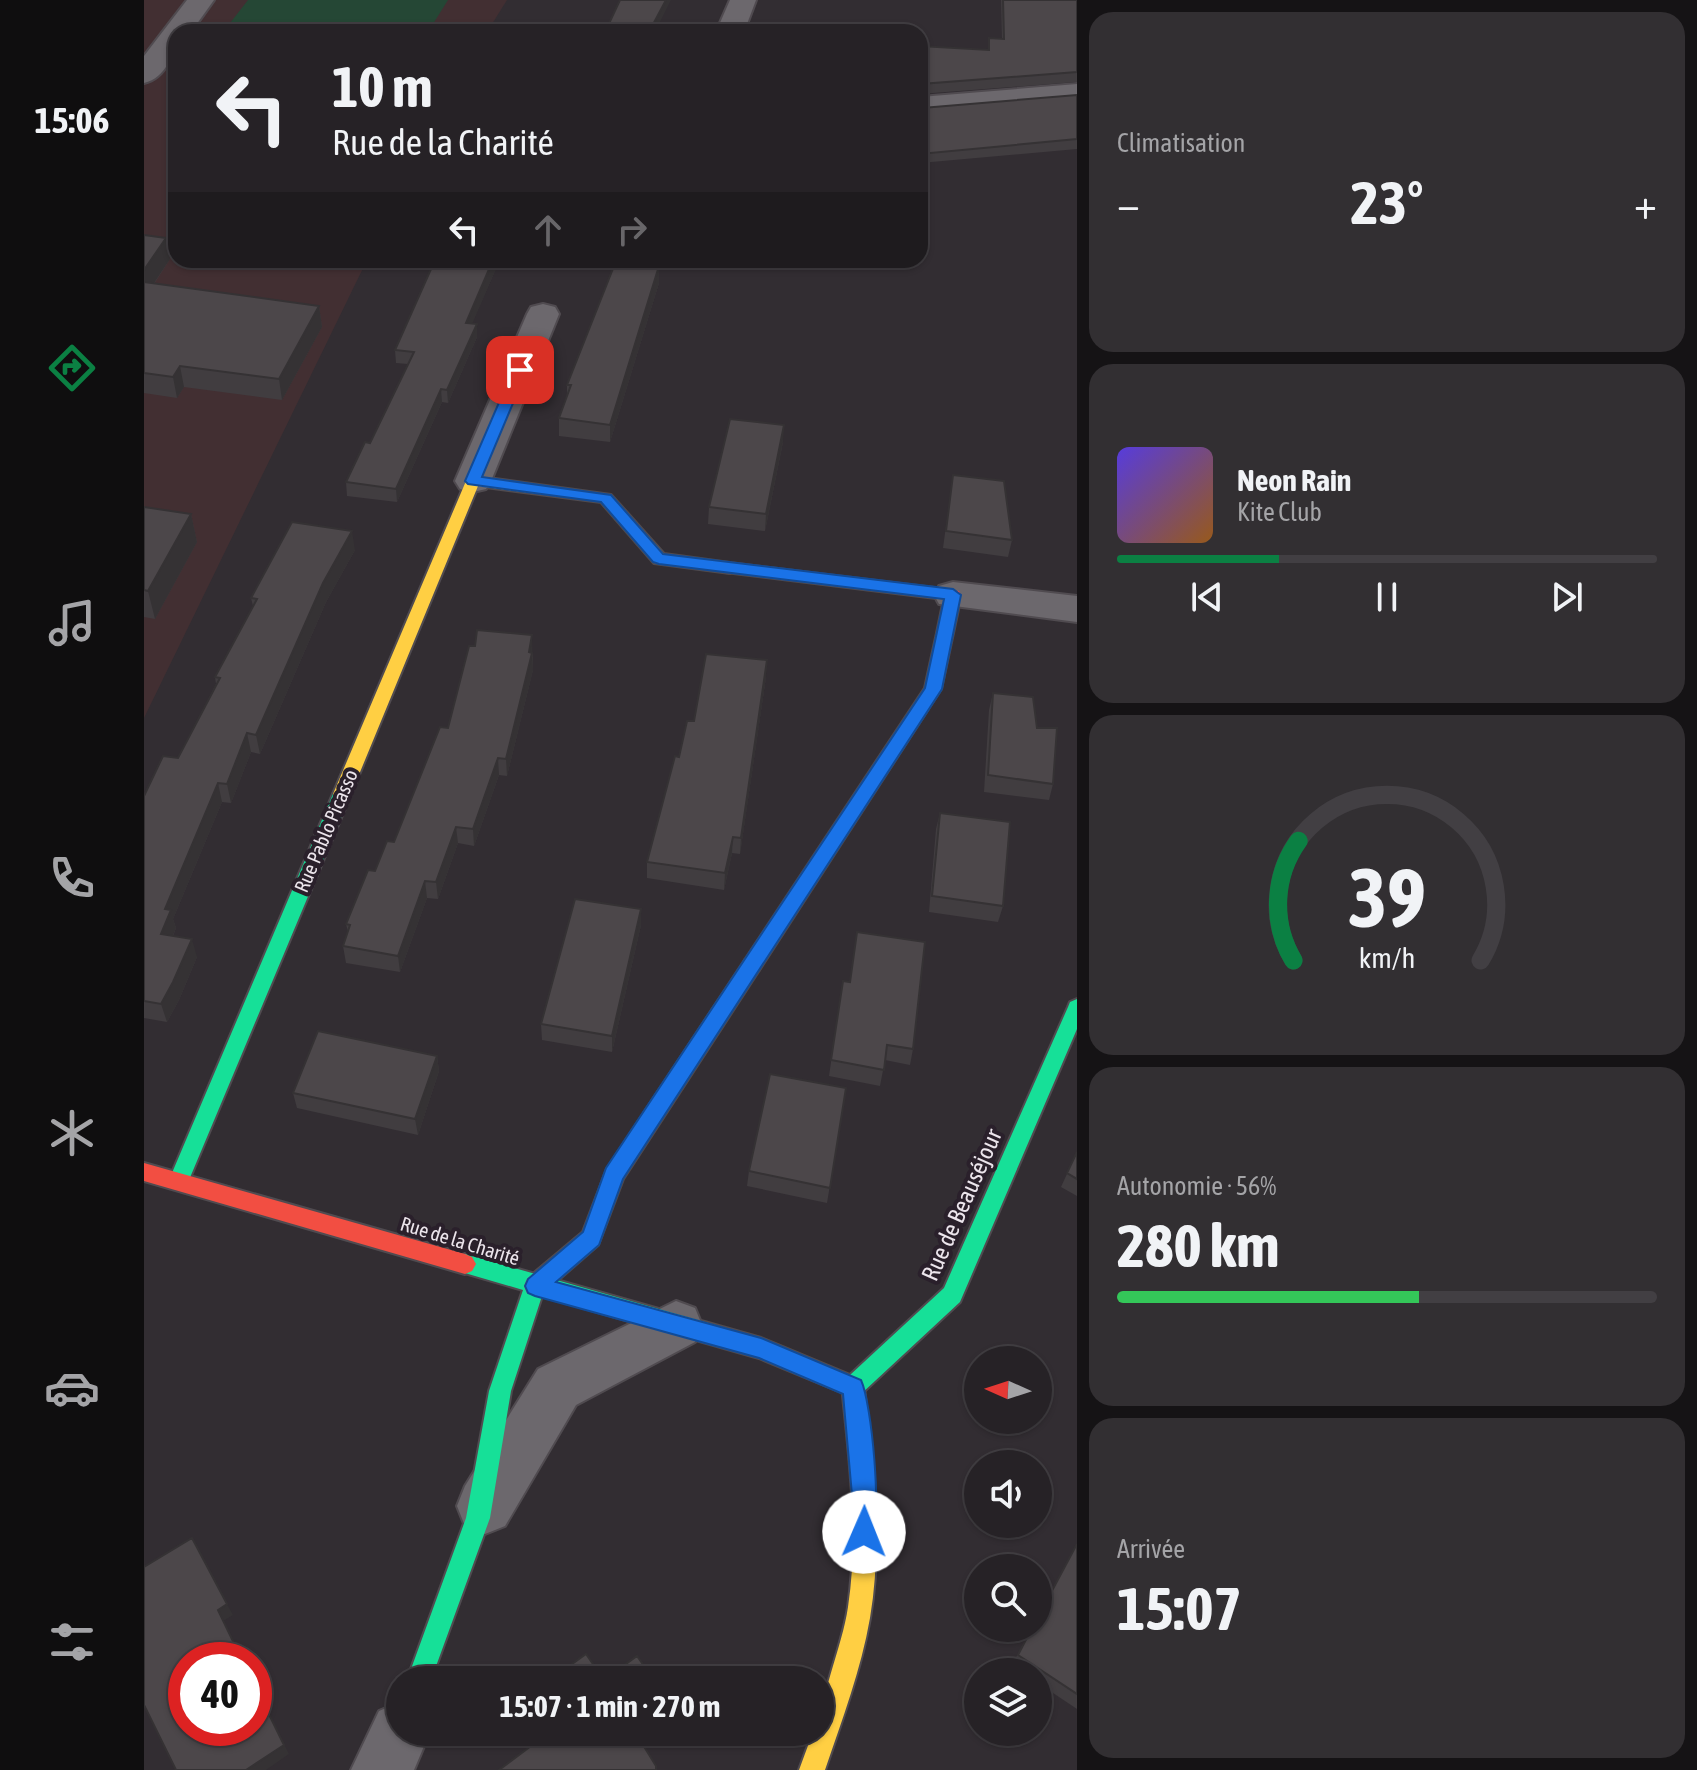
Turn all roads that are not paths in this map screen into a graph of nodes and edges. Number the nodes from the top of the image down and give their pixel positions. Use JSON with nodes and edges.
{"nodes":[{"id":1,"x":201,"y":0,"type":"edge"},
{"id":2,"x":743,"y":0,"type":"edge"},
{"id":3,"x":182,"y":24,"type":"edge"},
{"id":4,"x":733,"y":24,"type":"edge"},
{"id":5,"x":168,"y":43,"type":"edge"},
{"id":6,"x":144,"y":75,"type":"edge"},
{"id":7,"x":1077,"y":93,"type":"edge"},
{"id":8,"x":928,"y":105,"type":"edge"},
{"id":9,"x":543,"y":314,"type":"dead end"},
{"id":10,"x":473,"y":481,"type":"junction"},
{"id":11,"x":953,"y":595,"type":"junction"},
{"id":12,"x":1077,"y":609,"type":"edge"},
{"id":13,"x":1077,"y":1007,"type":"edge"},
{"id":14,"x":144,"y":1172,"type":"edge"},
{"id":15,"x":179,"y":1180,"type":"junction"},
{"id":16,"x":535,"y":1286,"type":"junction"},
{"id":17,"x":676,"y":1325,"type":"junction"},
{"id":18,"x":853,"y":1387,"type":"junction"},
{"id":19,"x":478,"y":1518,"type":"junction"},
{"id":20,"x":424,"y":1666,"type":"edge"},
{"id":21,"x":393,"y":1746,"type":"edge"},
{"id":22,"x":382,"y":1770,"type":"edge"},
{"id":23,"x":812,"y":1770,"type":"edge"}],
"edges":[{"from":1,"to":3,"type":"street"},
{"from":2,"to":4,"type":"street"},
{"from":5,"to":6,"type":"street"},
{"from":7,"to":8,"type":"street"},
{"from":9,"to":10,"type":"street","name":"Rue Pablo Picasso"},
{"from":10,"to":11,"type":"street"},
{"from":10,"to":15,"type":"street","name":"Rue Pablo Picasso"},
{"from":11,"to":12,"type":"street"},
{"from":11,"to":16,"type":"street"},
{"from":13,"to":18,"type":"street","name":"Rue de Beauséjour"},
{"from":14,"to":15,"type":"street","name":"Rue de la Charité"},
{"from":15,"to":16,"type":"street","name":"Rue de la Charité"},
{"from":16,"to":17,"type":"street","name":"Rue de la Charité"},
{"from":16,"to":19,"type":"street"},
{"from":17,"to":18,"type":"street","name":"Rue de la Charité"},
{"from":17,"to":19,"type":"street"},
{"from":18,"to":23,"type":"street"},
{"from":19,"to":20,"type":"street"},
{"from":21,"to":22,"type":"street"}]}
